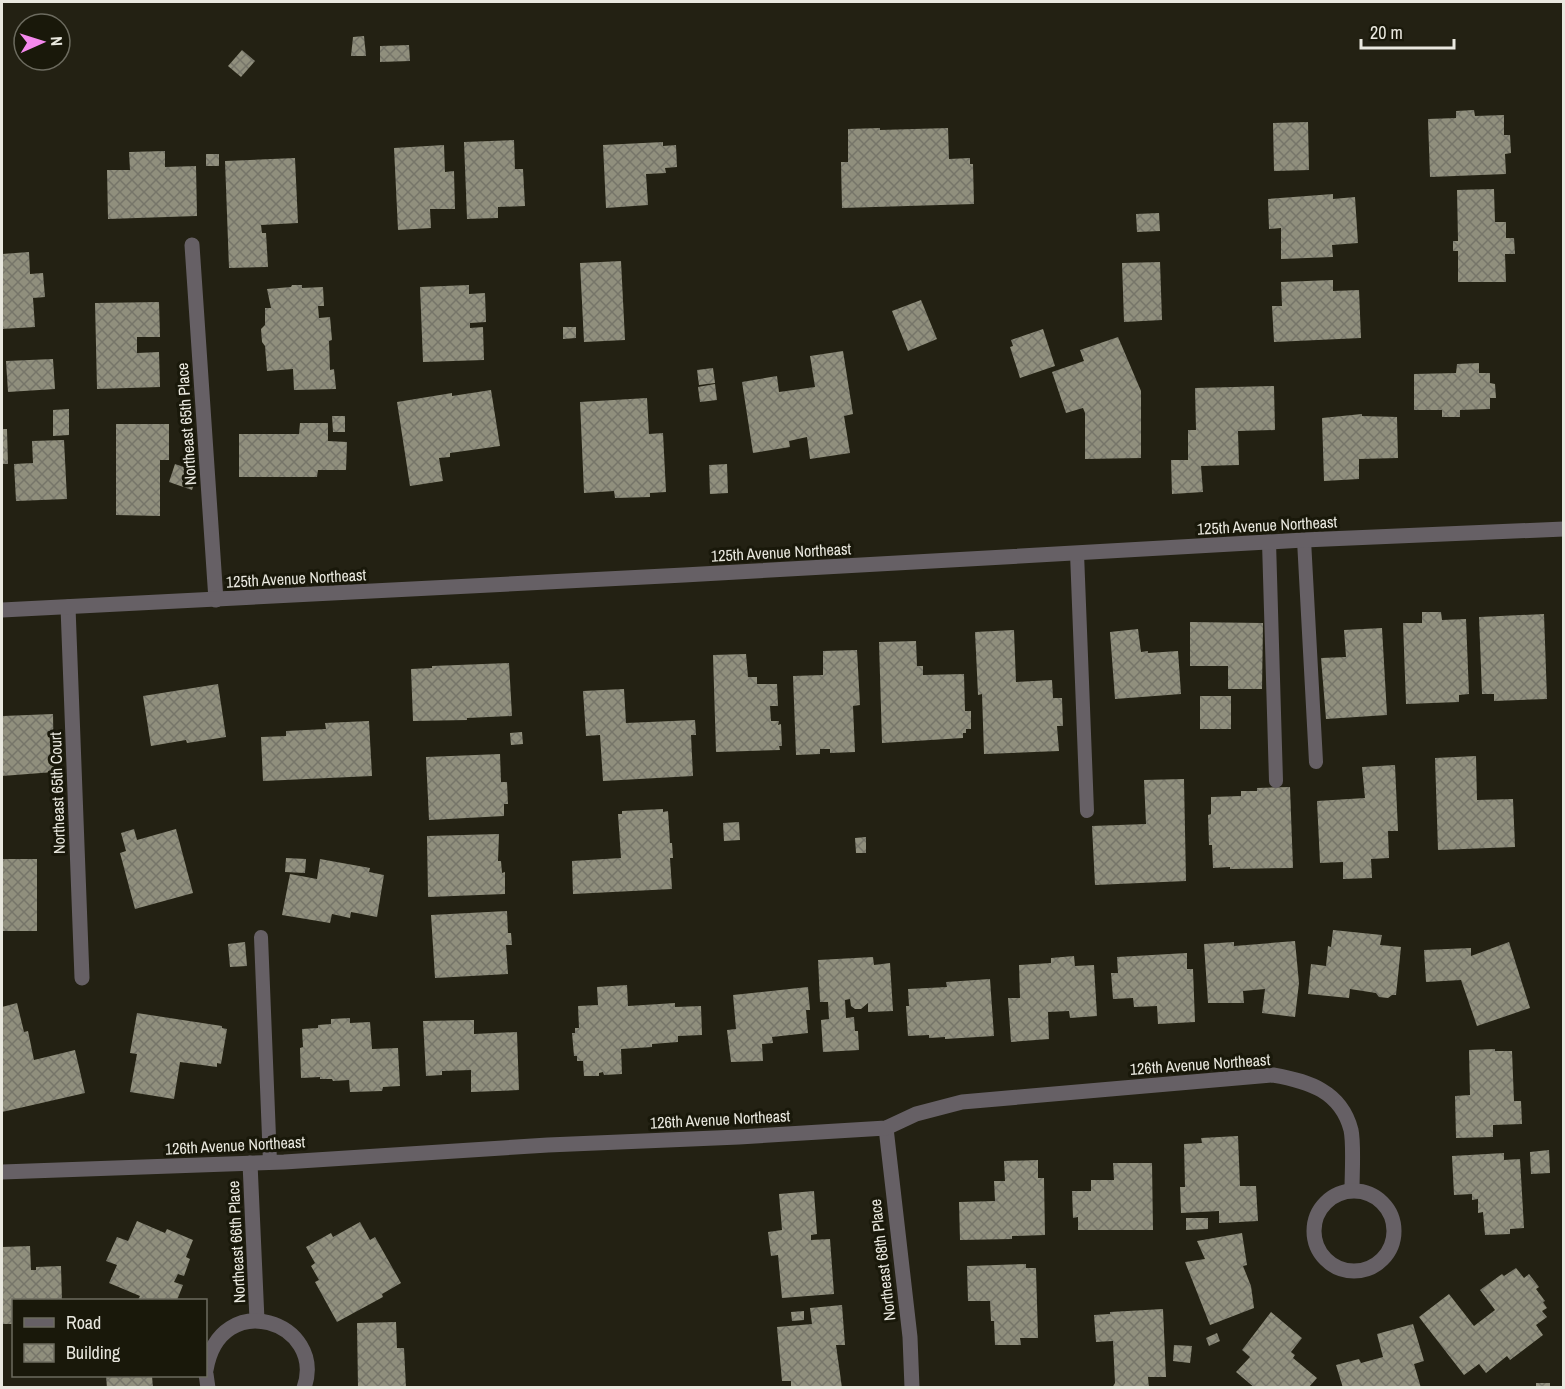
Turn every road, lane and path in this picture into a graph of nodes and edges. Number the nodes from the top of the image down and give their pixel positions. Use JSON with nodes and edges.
{"nodes":[{"id":1,"x":192,"y":245,"type":"dead end"},
{"id":2,"x":1563,"y":529,"type":"edge"},
{"id":3,"x":1304,"y":540,"type":"junction"},
{"id":4,"x":1269,"y":542,"type":"junction"},
{"id":5,"x":1077,"y":553,"type":"junction"},
{"id":6,"x":216,"y":600,"type":"junction"},
{"id":7,"x":68,"y":607,"type":"junction"},
{"id":8,"x":2,"y":610,"type":"edge"},
{"id":9,"x":1316,"y":762,"type":"dead end"},
{"id":10,"x":1276,"y":781,"type":"dead end"},
{"id":11,"x":1087,"y":811,"type":"dead end"},
{"id":12,"x":261,"y":937,"type":"dead end"},
{"id":13,"x":82,"y":978,"type":"dead end"},
{"id":14,"x":886,"y":1128,"type":"junction"},
{"id":15,"x":270,"y":1162,"type":"junction"},
{"id":16,"x":250,"y":1163,"type":"junction"},
{"id":17,"x":2,"y":1172,"type":"edge"},
{"id":18,"x":1352,"y":1190,"type":"junction"},
{"id":19,"x":257,"y":1320,"type":"junction"},
{"id":20,"x":207,"y":1364,"type":"edge"},
{"id":21,"x":304,"y":1388,"type":"edge"},
{"id":22,"x":912,"y":1388,"type":"edge"}],
"edges":[{"from":1,"to":6,"type":"street","name":"Northeast 65th Place"},
{"from":2,"to":3,"type":"street","name":"125th Avenue Northeast"},
{"from":3,"to":4,"type":"street","name":"125th Avenue Northeast"},
{"from":3,"to":9,"type":"lane"},
{"from":4,"to":5,"type":"street","name":"125th Avenue Northeast"},
{"from":4,"to":10,"type":"lane"},
{"from":5,"to":6,"type":"street","name":"125th Avenue Northeast"},
{"from":5,"to":11,"type":"lane"},
{"from":6,"to":7,"type":"street","name":"125th Avenue Northeast"},
{"from":7,"to":8,"type":"street","name":"125th Avenue Northeast"},
{"from":7,"to":13,"type":"street","name":"Northeast 65th Court"},
{"from":12,"to":15,"type":"lane"},
{"from":14,"to":15,"type":"street","name":"126th Avenue Northeast"},
{"from":14,"to":18,"type":"street","name":"126th Avenue Northeast"},
{"from":14,"to":22,"type":"street","name":"Northeast 68th Place"},
{"from":15,"to":16,"type":"street","name":"126th Avenue Northeast"},
{"from":16,"to":17,"type":"street","name":"126th Avenue Northeast"},
{"from":16,"to":19,"type":"street","name":"Northeast 66th Place"},
{"from":18,"to":18,"type":"street"},
{"from":19,"to":20,"type":"street","name":"Northeast 66th Place"},
{"from":19,"to":21,"type":"street","name":"Northeast 66th Place"}]}
